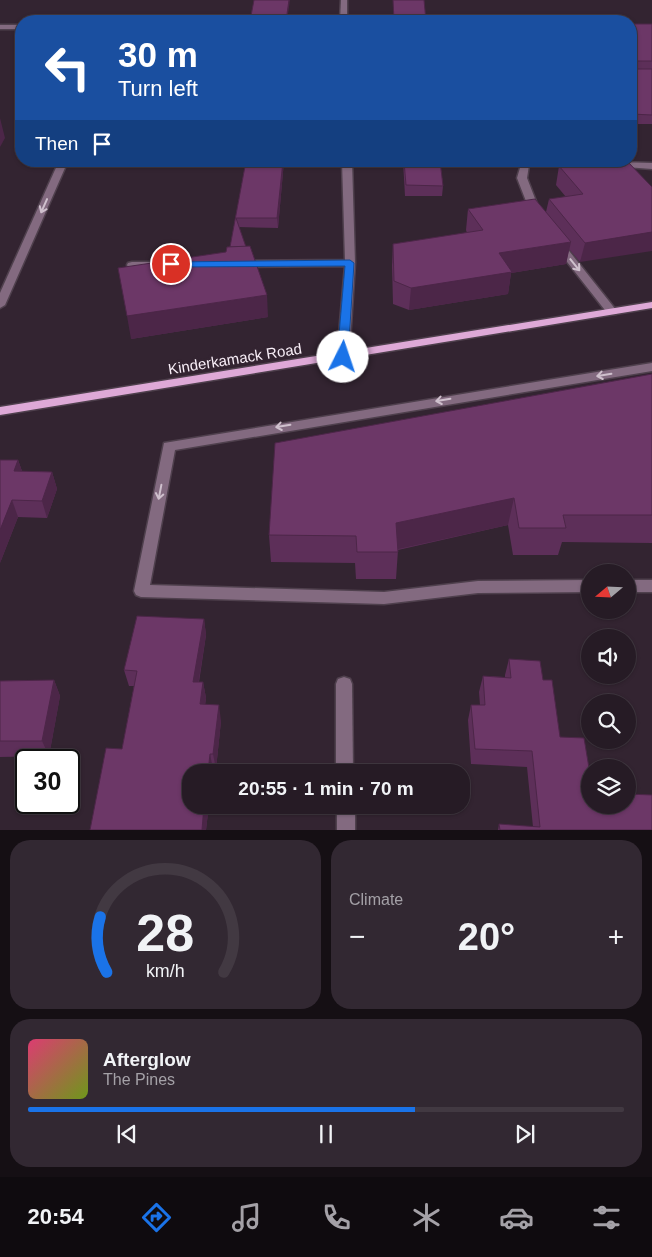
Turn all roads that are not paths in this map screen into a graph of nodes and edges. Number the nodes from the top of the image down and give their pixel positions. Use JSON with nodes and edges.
{"nodes":[{"id":1,"x":344,"y":0,"type":"edge"},
{"id":2,"x":344,"y":15,"type":"edge"},
{"id":3,"x":0,"y":27,"type":"edge"},
{"id":4,"x":15,"y":27,"type":"edge"},
{"id":5,"x":637,"y":165,"type":"edge"},
{"id":6,"x":652,"y":166,"type":"edge"},
{"id":7,"x":61,"y":167,"type":"edge"},
{"id":8,"x":347,"y":167,"type":"edge"},
{"id":9,"x":524,"y":167,"type":"edge"},
{"id":10,"x":632,"y":167,"type":"edge"},
{"id":11,"x":641,"y":177,"type":"edge"},
{"id":12,"x":350,"y":263,"type":"junction"},
{"id":13,"x":231,"y":264,"type":"edge"},
{"id":14,"x":132,"y":265,"type":"edge"},
{"id":15,"x":162,"y":265,"type":"edge"},
{"id":16,"x":652,"y":305,"type":"edge"},
{"id":17,"x":0,"y":306,"type":"edge"},
{"id":18,"x":612,"y":312,"type":"junction"},
{"id":19,"x":343,"y":357,"type":"junction"},
{"id":20,"x":652,"y":367,"type":"edge"},
{"id":21,"x":0,"y":411,"type":"edge"},
{"id":22,"x":581,"y":586,"type":"edge"},
{"id":23,"x":636,"y":586,"type":"edge"},
{"id":24,"x":652,"y":586,"type":"edge"},
{"id":25,"x":344,"y":684,"type":"dead end"},
{"id":26,"x":346,"y":764,"type":"edge"},
{"id":27,"x":346,"y":814,"type":"edge"},
{"id":28,"x":346,"y":830,"type":"edge"}],
"edges":[{"from":1,"to":2,"type":"street"},
{"from":3,"to":4,"type":"street"},
{"from":5,"to":6,"type":"street"},
{"from":7,"to":17,"type":"street","one_way":true},
{"from":8,"to":12,"type":"street"},
{"from":9,"to":18,"type":"street","one_way":true},
{"from":10,"to":11,"type":"street"},
{"from":12,"to":13,"type":"street"},
{"from":12,"to":19,"type":"street"},
{"from":14,"to":15,"type":"street"},
{"from":16,"to":18,"type":"main road","name":"Kinderkamack Road"},
{"from":18,"to":19,"type":"main road","name":"Kinderkamack Road"},
{"from":19,"to":21,"type":"main road","name":"Kinderkamack Road"},
{"from":20,"to":22,"type":"street","one_way":true},
{"from":23,"to":24,"type":"street"},
{"from":25,"to":26,"type":"street"},
{"from":27,"to":28,"type":"street"}]}
